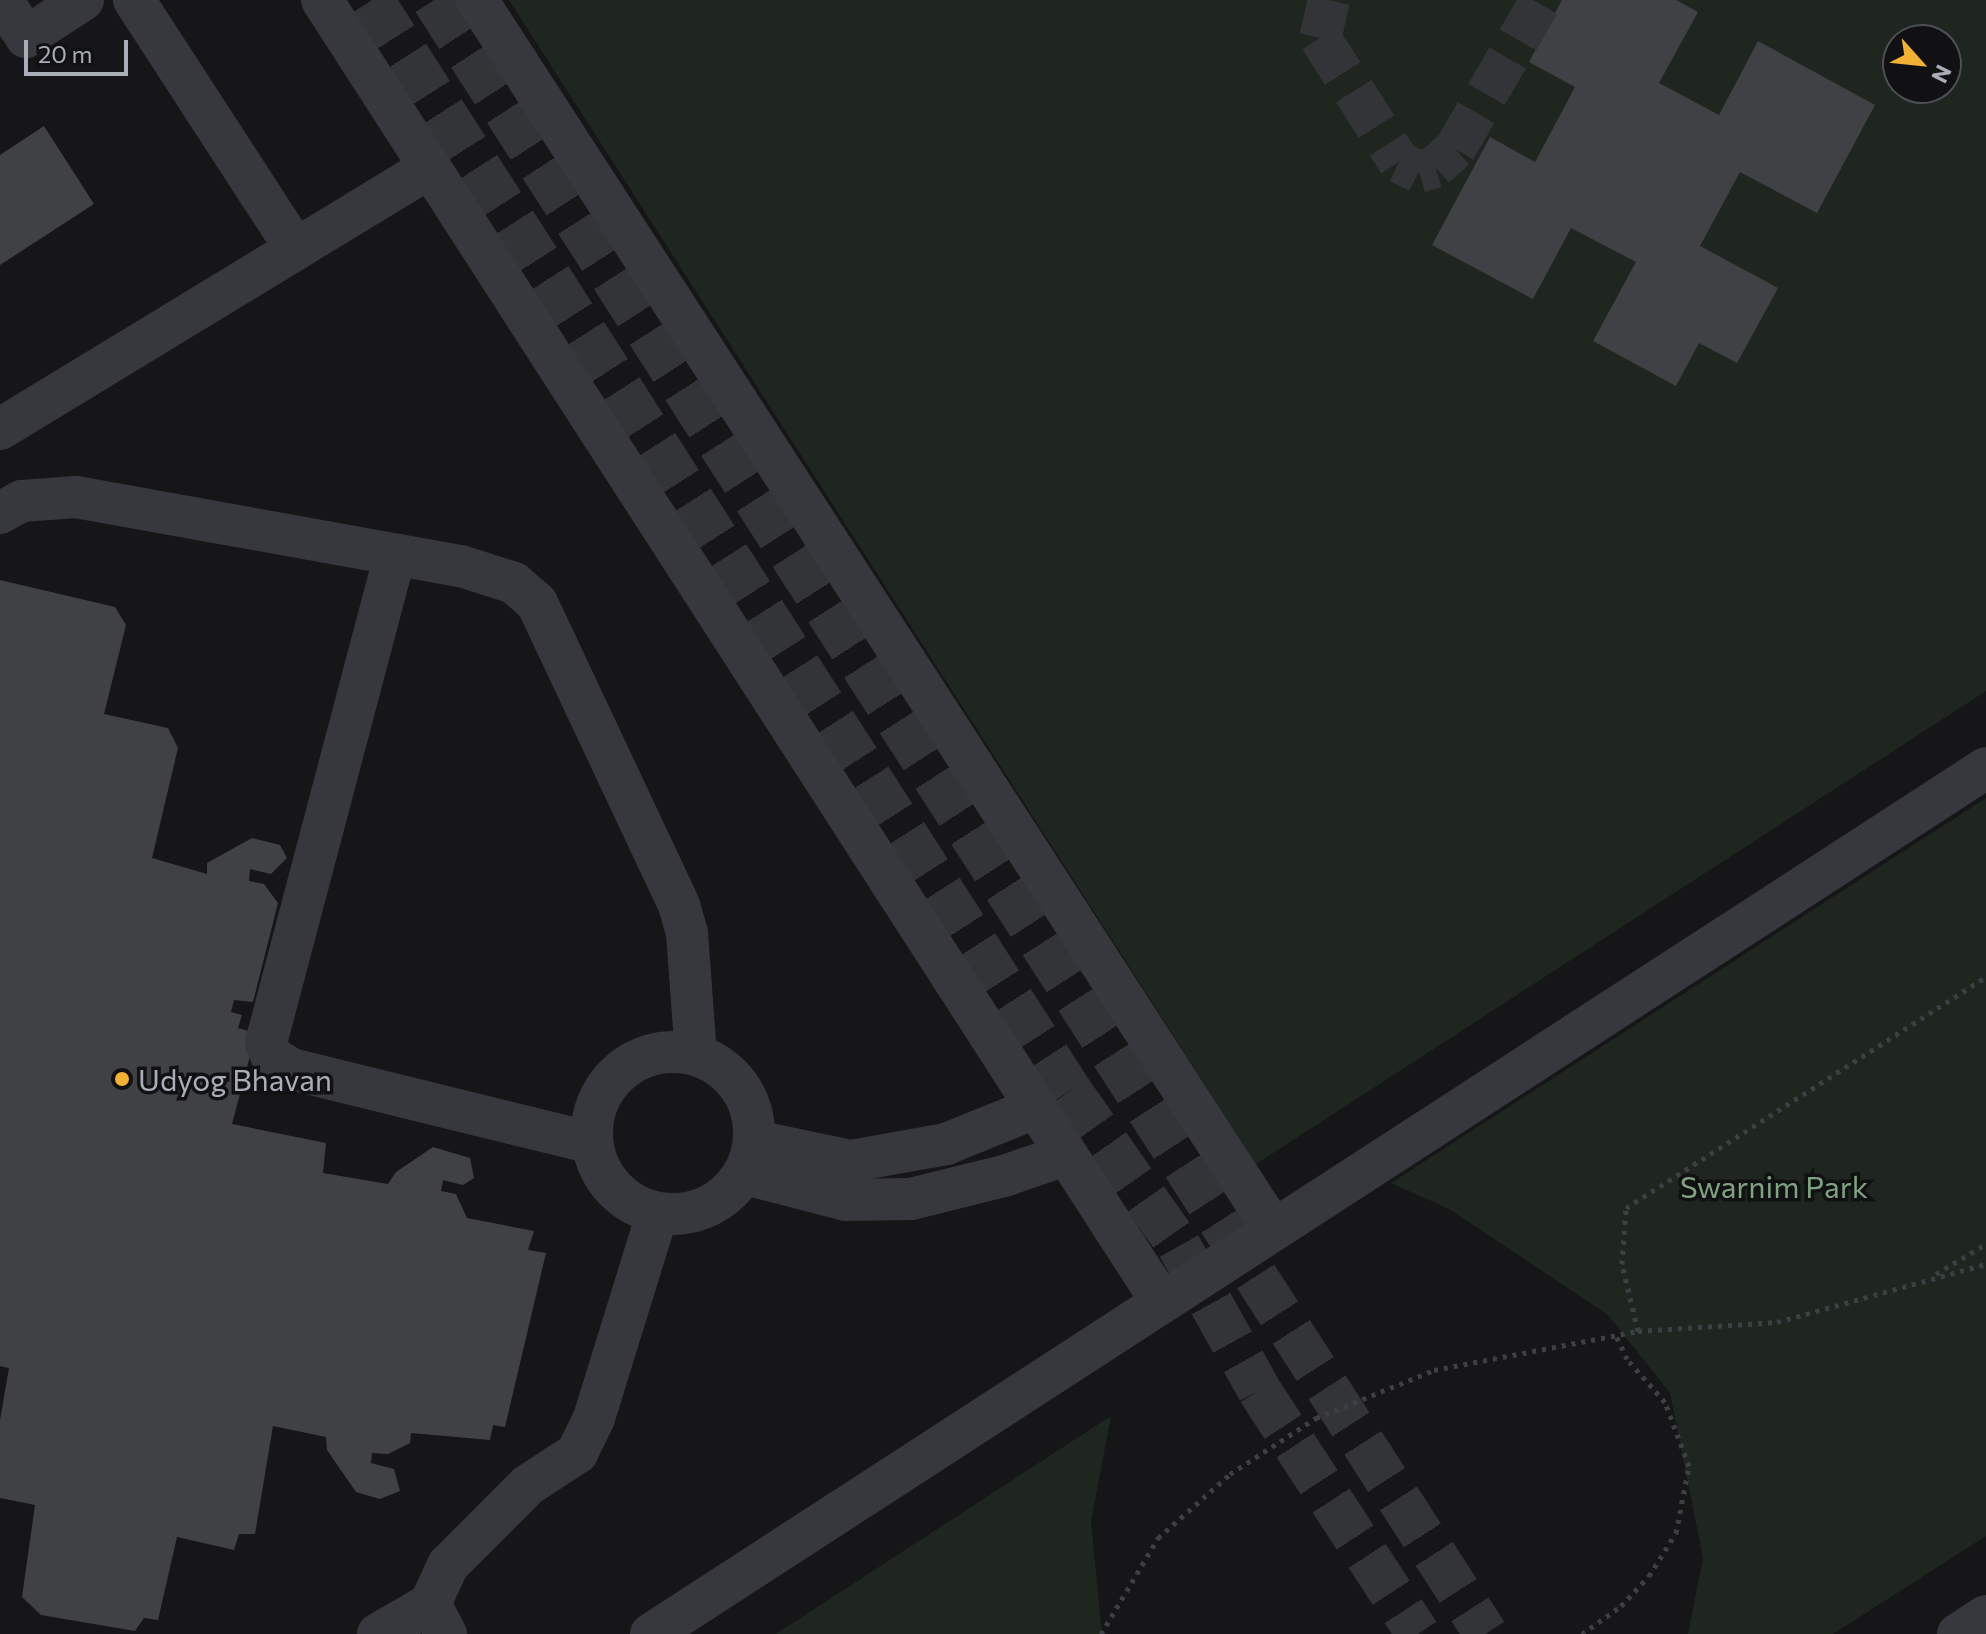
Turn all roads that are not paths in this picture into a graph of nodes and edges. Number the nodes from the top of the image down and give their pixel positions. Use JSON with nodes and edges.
{"nodes":[{"id":1,"x":2,"y":0,"type":"edge"},
{"id":2,"x":83,"y":0,"type":"edge"},
{"id":3,"x":134,"y":0,"type":"edge"},
{"id":4,"x":322,"y":0,"type":"edge"},
{"id":5,"x":477,"y":0,"type":"edge"},
{"id":6,"x":13,"y":46,"type":"edge"},
{"id":7,"x":429,"y":168,"type":"junction"},
{"id":8,"x":296,"y":249,"type":"junction"},
{"id":9,"x":0,"y":429,"type":"edge"},
{"id":10,"x":0,"y":513,"type":"edge"},
{"id":11,"x":395,"y":555,"type":"junction"},
{"id":12,"x":1986,"y":768,"type":"edge"},
{"id":13,"x":696,"y":1055,"type":"junction"},
{"id":14,"x":1035,"y":1108,"type":"junction"},
{"id":15,"x":592,"y":1143,"type":"junction"},
{"id":16,"x":1065,"y":1155,"type":"junction"},
{"id":17,"x":750,"y":1157,"type":"junction"},
{"id":18,"x":657,"y":1214,"type":"junction"},
{"id":19,"x":1273,"y":1229,"type":"junction"},
{"id":20,"x":1161,"y":1301,"type":"junction"},
{"id":21,"x":1986,"y":1616,"type":"edge"},
{"id":22,"x":438,"y":1619,"type":"edge"},
{"id":23,"x":378,"y":1634,"type":"edge"},
{"id":24,"x":651,"y":1634,"type":"edge"},
{"id":25,"x":1958,"y":1634,"type":"edge"}],
"edges":[{"from":1,"to":6,"type":"street"},
{"from":2,"to":6,"type":"street"},
{"from":3,"to":8,"type":"street"},
{"from":4,"to":7,"type":"street"},
{"from":5,"to":19,"type":"street"},
{"from":7,"to":8,"type":"street"},
{"from":7,"to":14,"type":"street"},
{"from":8,"to":9,"type":"street"},
{"from":10,"to":11,"type":"street"},
{"from":11,"to":13,"type":"street"},
{"from":11,"to":15,"type":"street"},
{"from":12,"to":19,"type":"street"},
{"from":13,"to":15,"type":"street"},
{"from":13,"to":17,"type":"street"},
{"from":14,"to":16,"type":"street"},
{"from":14,"to":17,"type":"street"},
{"from":15,"to":18,"type":"street"},
{"from":16,"to":17,"type":"street"},
{"from":16,"to":20,"type":"street"},
{"from":17,"to":18,"type":"street"},
{"from":18,"to":22,"type":"street"},
{"from":19,"to":20,"type":"street"},
{"from":20,"to":24,"type":"street"},
{"from":21,"to":25,"type":"street"},
{"from":22,"to":23,"type":"street"}]}
